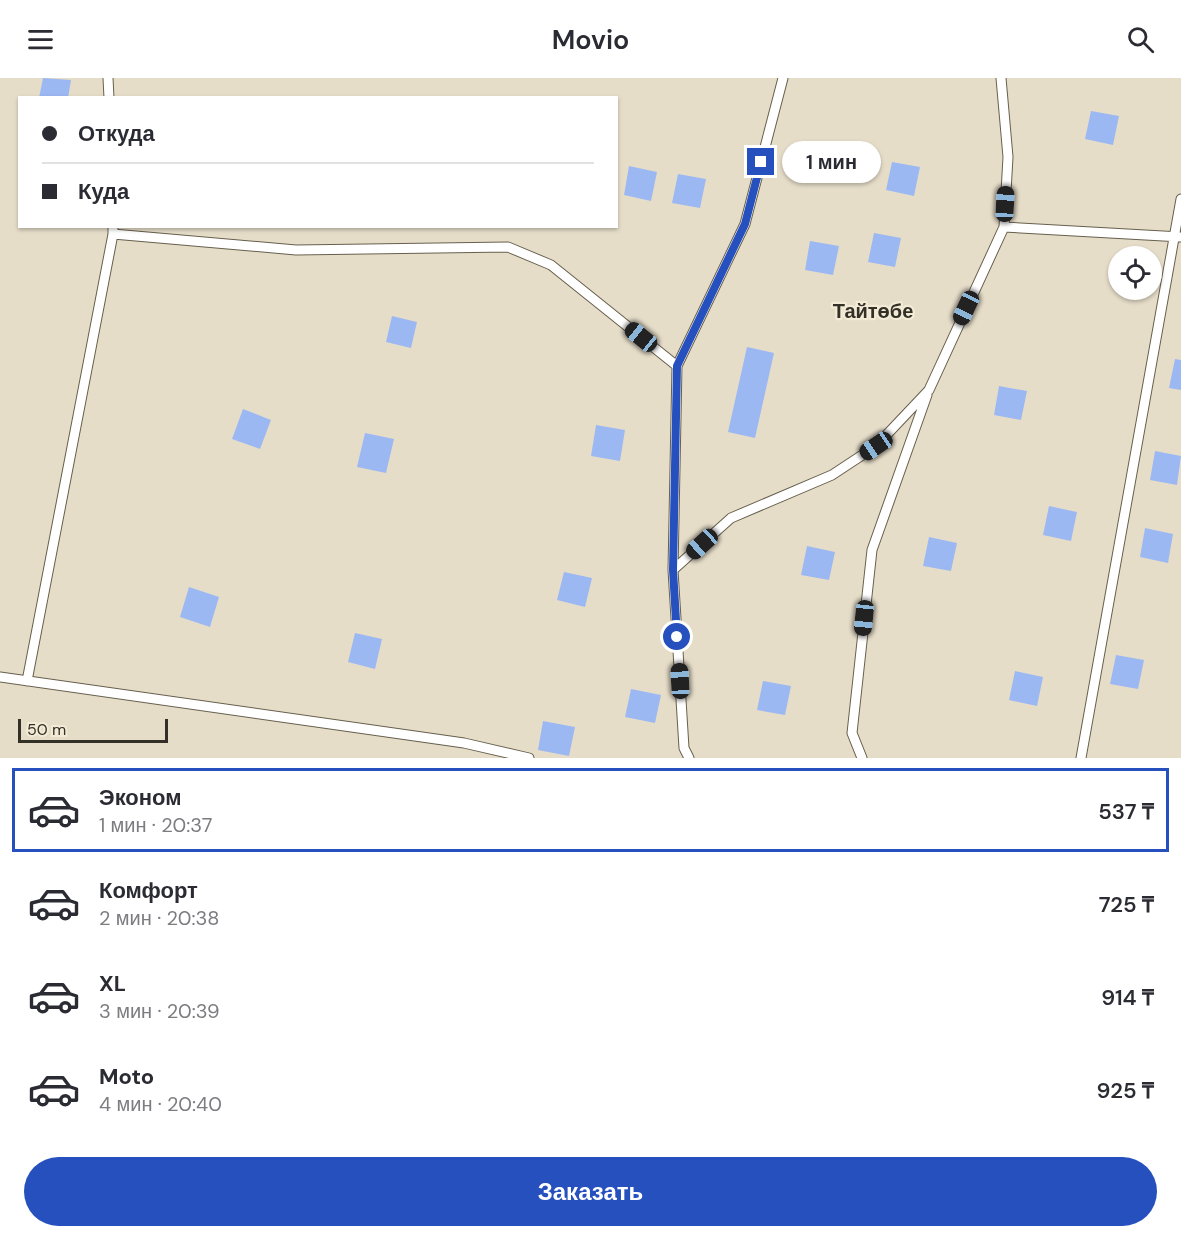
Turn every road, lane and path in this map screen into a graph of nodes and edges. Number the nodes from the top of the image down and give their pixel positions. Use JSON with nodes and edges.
{"nodes":[{"id":1,"x":108,"y":78,"type":"edge"},
{"id":2,"x":783,"y":78,"type":"edge"},
{"id":3,"x":1001,"y":78,"type":"edge"},
{"id":4,"x":109,"y":96,"type":"edge"},
{"id":5,"x":1181,"y":199,"type":"edge"},
{"id":6,"x":1004,"y":227,"type":"junction"},
{"id":7,"x":113,"y":230,"type":"edge"},
{"id":8,"x":1177,"y":236,"type":"edge"},
{"id":9,"x":677,"y":366,"type":"junction"},
{"id":10,"x":929,"y":390,"type":"junction"},
{"id":11,"x":673,"y":570,"type":"junction"},
{"id":12,"x":0,"y":677,"type":"edge"},
{"id":13,"x":27,"y":681,"type":"junction"},
{"id":14,"x":529,"y":758,"type":"edge"},
{"id":15,"x":689,"y":758,"type":"edge"},
{"id":16,"x":862,"y":758,"type":"edge"},
{"id":17,"x":1081,"y":758,"type":"edge"}],
"edges":[{"from":1,"to":4,"type":"lane"},
{"from":2,"to":9,"type":"lane"},
{"from":3,"to":6,"type":"lane"},
{"from":5,"to":8,"type":"lane"},
{"from":6,"to":8,"type":"lane"},
{"from":6,"to":10,"type":"lane"},
{"from":7,"to":9,"type":"lane"},
{"from":7,"to":13,"type":"lane"},
{"from":8,"to":17,"type":"lane"},
{"from":9,"to":11,"type":"lane"},
{"from":10,"to":11,"type":"lane"},
{"from":10,"to":16,"type":"lane"},
{"from":11,"to":15,"type":"lane"},
{"from":12,"to":13,"type":"lane"},
{"from":13,"to":14,"type":"lane"}]}
